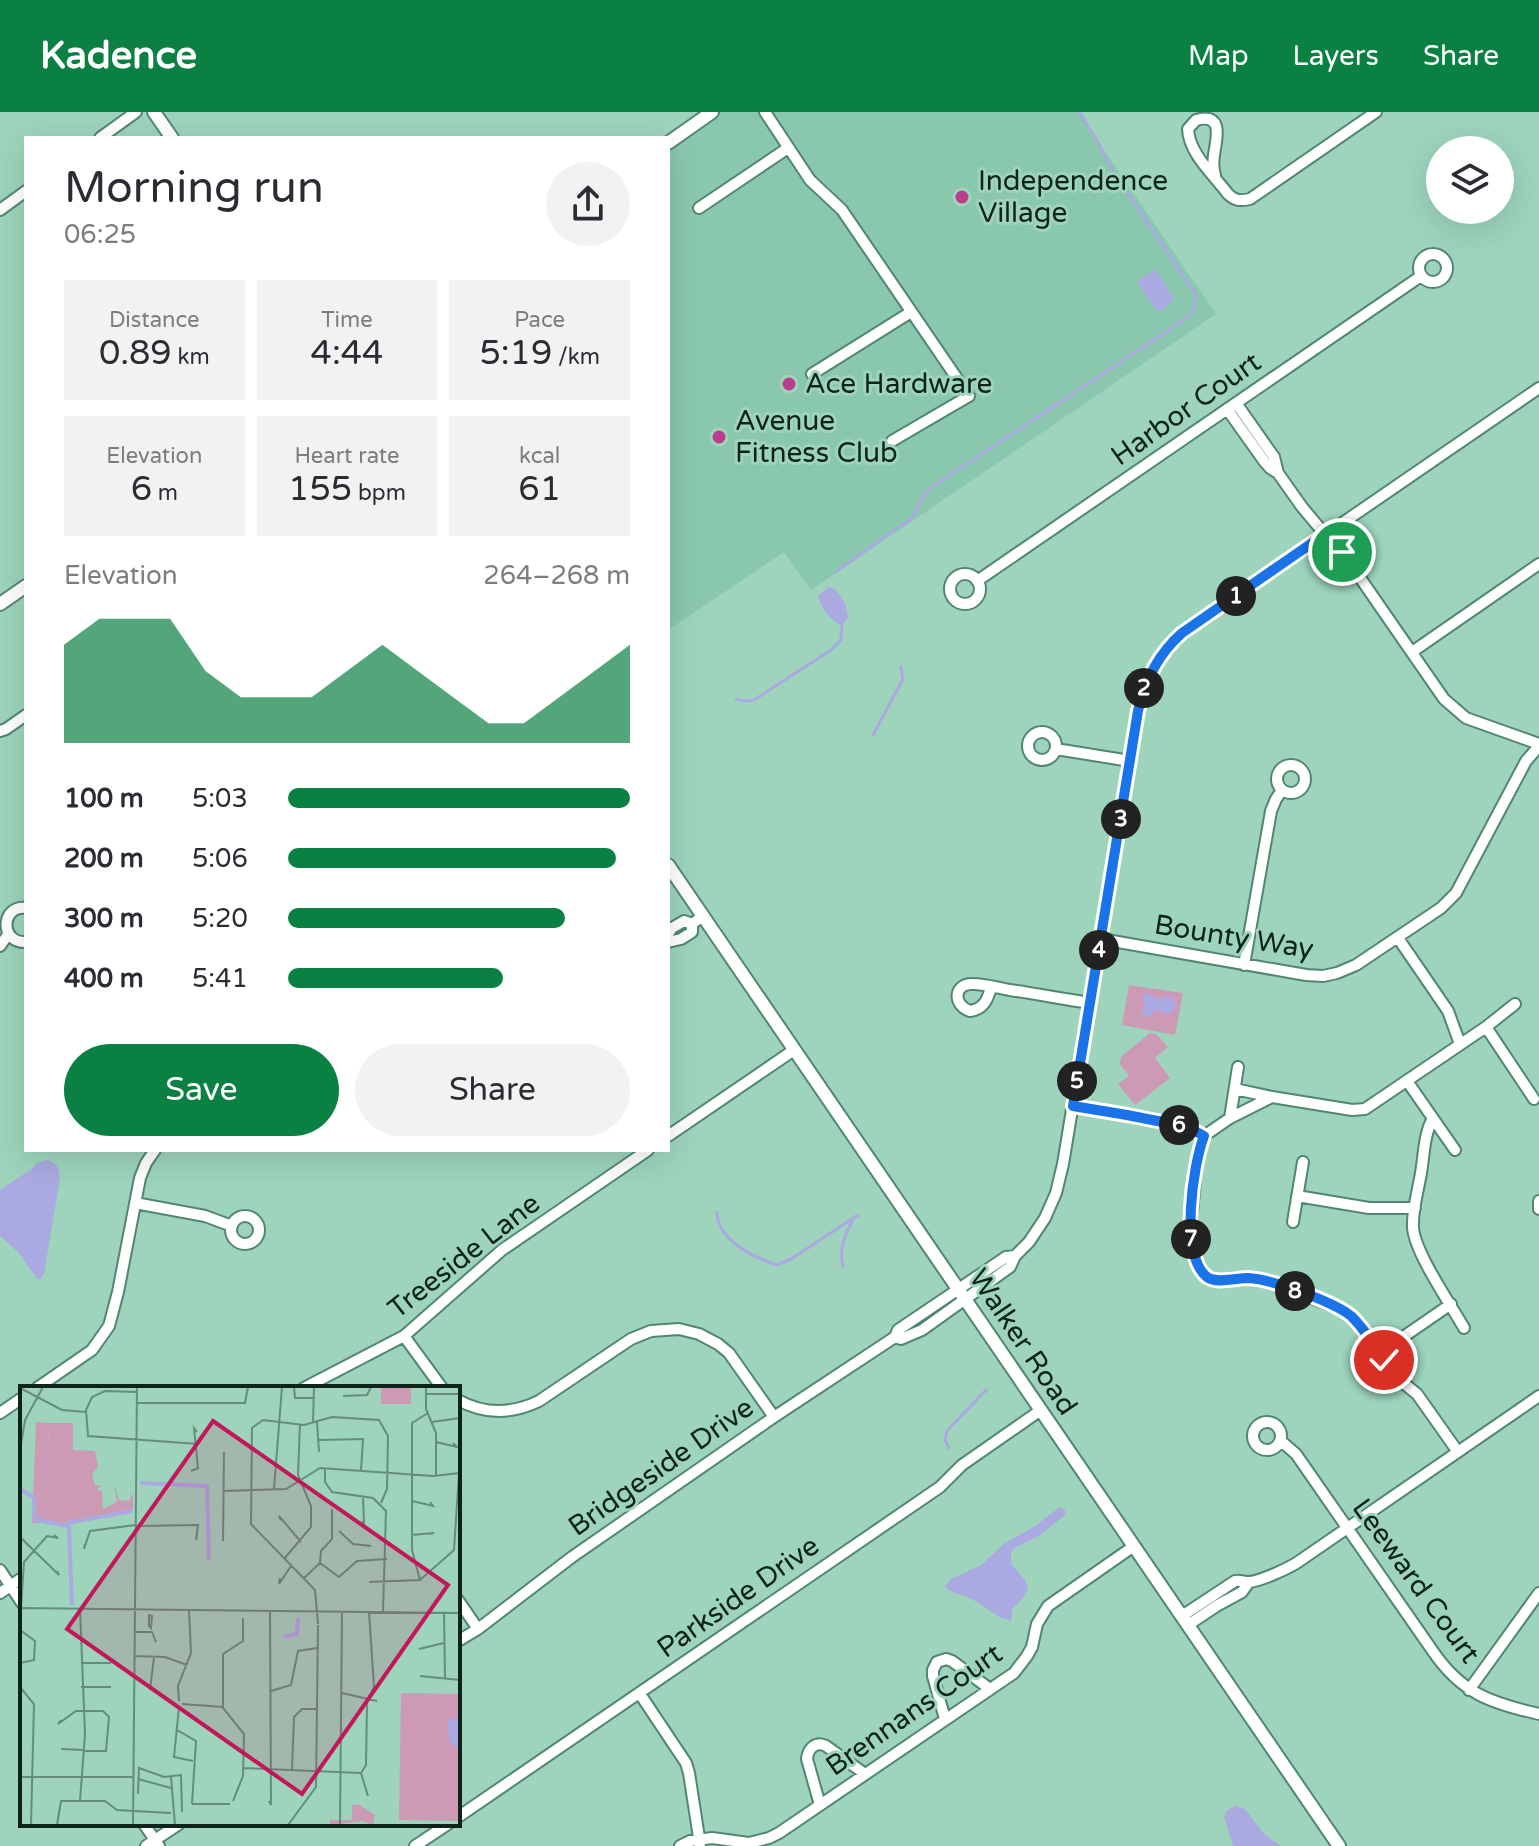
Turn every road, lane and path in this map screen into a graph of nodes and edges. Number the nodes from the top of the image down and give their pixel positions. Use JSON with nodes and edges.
{"nodes":[{"id":1,"x":136,"y":112,"type":"edge"},
{"id":2,"x":154,"y":112,"type":"edge"},
{"id":3,"x":712,"y":112,"type":"edge"},
{"id":4,"x":765,"y":112,"type":"edge"},
{"id":5,"x":1371,"y":113,"type":"edge"},
{"id":6,"x":103,"y":136,"type":"edge"},
{"id":7,"x":171,"y":136,"type":"edge"},
{"id":8,"x":670,"y":142,"type":"edge"},
{"id":9,"x":788,"y":148,"type":"junction"},
{"id":10,"x":1215,"y":175,"type":"junction"},
{"id":11,"x":24,"y":192,"type":"edge"},
{"id":12,"x":699,"y":208,"type":"dead end"},
{"id":13,"x":0,"y":210,"type":"edge"},
{"id":14,"x":1421,"y":276,"type":"dead end"},
{"id":15,"x":911,"y":312,"type":"junction"},
{"id":16,"x":812,"y":374,"type":"dead end"},
{"id":17,"x":1539,"y":388,"type":"edge"},
{"id":18,"x":1232,"y":406,"type":"junction"},
{"id":19,"x":892,"y":441,"type":"dead end"},
{"id":20,"x":1325,"y":534,"type":"junction"},
{"id":21,"x":1539,"y":564,"type":"edge"},
{"id":22,"x":977,"y":581,"type":"dead end"},
{"id":23,"x":24,"y":587,"type":"edge"},
{"id":24,"x":0,"y":604,"type":"edge"},
{"id":25,"x":1412,"y":652,"type":"junction"},
{"id":26,"x":24,"y":716,"type":"edge"},
{"id":27,"x":0,"y":731,"type":"edge"},
{"id":28,"x":1539,"y":745,"type":"edge"},
{"id":29,"x":1056,"y":749,"type":"dead end"},
{"id":30,"x":1130,"y":761,"type":"junction"},
{"id":31,"x":1282,"y":790,"type":"dead end"},
{"id":32,"x":670,"y":869,"type":"edge"},
{"id":33,"x":24,"y":908,"type":"edge"},
{"id":34,"x":698,"y":920,"type":"junction"},
{"id":35,"x":670,"y":932,"type":"edge"},
{"id":36,"x":7,"y":936,"type":"junction"},
{"id":37,"x":1398,"y":938,"type":"junction"},
{"id":38,"x":1101,"y":939,"type":"junction"},
{"id":39,"x":24,"y":942,"type":"edge"},
{"id":40,"x":670,"y":942,"type":"edge"},
{"id":41,"x":0,"y":946,"type":"edge"},
{"id":42,"x":1244,"y":965,"type":"junction"},
{"id":43,"x":991,"y":987,"type":"dead end"},
{"id":44,"x":1090,"y":1003,"type":"junction"},
{"id":45,"x":1515,"y":1004,"type":"dead end"},
{"id":46,"x":1486,"y":1027,"type":"junction"},
{"id":47,"x":1460,"y":1044,"type":"junction"},
{"id":48,"x":794,"y":1050,"type":"junction"},
{"id":49,"x":1238,"y":1067,"type":"dead end"},
{"id":50,"x":1407,"y":1081,"type":"junction"},
{"id":51,"x":1235,"y":1089,"type":"junction"},
{"id":52,"x":1272,"y":1097,"type":"junction"},
{"id":53,"x":1534,"y":1099,"type":"dead end"},
{"id":54,"x":1073,"y":1106,"type":"junction"},
{"id":55,"x":1230,"y":1118,"type":"junction"},
{"id":56,"x":1433,"y":1118,"type":"junction"},
{"id":57,"x":670,"y":1135,"type":"edge"},
{"id":58,"x":1204,"y":1136,"type":"junction"},
{"id":59,"x":1455,"y":1150,"type":"dead end"},
{"id":60,"x":154,"y":1152,"type":"edge"},
{"id":61,"x":645,"y":1152,"type":"edge"},
{"id":62,"x":1303,"y":1162,"type":"dead end"},
{"id":63,"x":1297,"y":1196,"type":"junction"},
{"id":64,"x":1539,"y":1201,"type":"edge"},
{"id":65,"x":135,"y":1203,"type":"junction"},
{"id":66,"x":1415,"y":1208,"type":"junction"},
{"id":67,"x":1539,"y":1209,"type":"edge"},
{"id":68,"x":1293,"y":1222,"type":"dead end"},
{"id":69,"x":232,"y":1226,"type":"dead end"},
{"id":70,"x":962,"y":1294,"type":"junction"},
{"id":71,"x":1451,"y":1304,"type":"junction"},
{"id":72,"x":1464,"y":1328,"type":"dead end"},
{"id":73,"x":404,"y":1336,"type":"junction"},
{"id":74,"x":1380,"y":1353,"type":"junction"},
{"id":75,"x":40,"y":1386,"type":"edge"},
{"id":76,"x":308,"y":1386,"type":"edge"},
{"id":77,"x":441,"y":1386,"type":"edge"},
{"id":78,"x":1539,"y":1396,"type":"edge"},
{"id":79,"x":20,"y":1399,"type":"edge"},
{"id":80,"x":460,"y":1401,"type":"edge"},
{"id":81,"x":1041,"y":1410,"type":"junction"},
{"id":82,"x":0,"y":1412,"type":"edge"},
{"id":83,"x":774,"y":1417,"type":"junction"},
{"id":84,"x":1281,"y":1441,"type":"dead end"},
{"id":85,"x":1458,"y":1452,"type":"junction"},
{"id":86,"x":1347,"y":1529,"type":"junction"},
{"id":87,"x":1134,"y":1546,"type":"junction"},
{"id":88,"x":0,"y":1570,"type":"edge"},
{"id":89,"x":20,"y":1579,"type":"edge"},
{"id":90,"x":11,"y":1586,"type":"junction"},
{"id":91,"x":0,"y":1593,"type":"edge"},
{"id":92,"x":1539,"y":1593,"type":"edge"},
{"id":93,"x":20,"y":1600,"type":"edge"},
{"id":94,"x":460,"y":1603,"type":"edge"},
{"id":95,"x":1185,"y":1621,"type":"junction"},
{"id":96,"x":478,"y":1629,"type":"junction"},
{"id":97,"x":460,"y":1640,"type":"edge"},
{"id":98,"x":990,"y":1689,"type":"junction"},
{"id":99,"x":1469,"y":1690,"type":"junction"},
{"id":100,"x":640,"y":1694,"type":"junction"},
{"id":101,"x":1539,"y":1714,"type":"edge"},
{"id":102,"x":945,"y":1719,"type":"junction"},
{"id":103,"x":865,"y":1774,"type":"junction"},
{"id":104,"x":820,"y":1805,"type":"junction"},
{"id":105,"x":460,"y":1816,"type":"edge"},
{"id":106,"x":176,"y":1826,"type":"edge"},
{"id":107,"x":445,"y":1826,"type":"edge"},
{"id":108,"x":700,"y":1843,"type":"edge"},
{"id":109,"x":153,"y":1844,"type":"edge"},
{"id":110,"x":415,"y":1846,"type":"edge"},
{"id":111,"x":680,"y":1846,"type":"edge"},
{"id":112,"x":1339,"y":1846,"type":"edge"}],
"edges":[{"from":1,"to":6,"type":"street"},
{"from":2,"to":7,"type":"street"},
{"from":3,"to":8,"type":"street"},
{"from":4,"to":9,"type":"street"},
{"from":5,"to":10,"type":"street"},
{"from":9,"to":12,"type":"street"},
{"from":9,"to":15,"type":"street"},
{"from":10,"to":10,"type":"street"},
{"from":11,"to":13,"type":"street"},
{"from":14,"to":18,"type":"street","name":"Harbor Court"},
{"from":15,"to":16,"type":"street"},
{"from":15,"to":19,"type":"street"},
{"from":17,"to":20,"type":"street"},
{"from":18,"to":20,"type":"street"},
{"from":18,"to":22,"type":"street","name":"Harbor Court"},
{"from":20,"to":25,"type":"street"},
{"from":20,"to":30,"type":"street"},
{"from":21,"to":25,"type":"street"},
{"from":23,"to":24,"type":"street"},
{"from":25,"to":28,"type":"street"},
{"from":26,"to":27,"type":"street"},
{"from":28,"to":37,"type":"street","name":"Bounty Way"},
{"from":29,"to":30,"type":"street"},
{"from":30,"to":38,"type":"street"},
{"from":31,"to":42,"type":"street"},
{"from":32,"to":34,"type":"street","name":"Walker Road"},
{"from":33,"to":36,"type":"street"},
{"from":34,"to":35,"type":"street"},
{"from":34,"to":40,"type":"street"},
{"from":34,"to":48,"type":"street","name":"Walker Road"},
{"from":36,"to":39,"type":"street"},
{"from":36,"to":41,"type":"street"},
{"from":37,"to":42,"type":"street","name":"Bounty Way"},
{"from":37,"to":47,"type":"street"},
{"from":38,"to":42,"type":"street","name":"Bounty Way"},
{"from":38,"to":44,"type":"street"},
{"from":43,"to":44,"type":"street"},
{"from":44,"to":54,"type":"street"},
{"from":45,"to":46,"type":"street"},
{"from":46,"to":47,"type":"street"},
{"from":46,"to":53,"type":"street"},
{"from":47,"to":50,"type":"street"},
{"from":48,"to":57,"type":"street"},
{"from":48,"to":70,"type":"street","name":"Walker Road"},
{"from":49,"to":51,"type":"street"},
{"from":50,"to":52,"type":"street"},
{"from":50,"to":56,"type":"street"},
{"from":51,"to":52,"type":"street"},
{"from":51,"to":55,"type":"street"},
{"from":52,"to":55,"type":"street"},
{"from":54,"to":58,"type":"street"},
{"from":54,"to":70,"type":"street","name":"Bridgeside Drive"},
{"from":55,"to":58,"type":"street"},
{"from":56,"to":59,"type":"street"},
{"from":56,"to":66,"type":"street"},
{"from":58,"to":74,"type":"street"},
{"from":60,"to":65,"type":"street"},
{"from":61,"to":73,"type":"street","name":"Treeside Lane"},
{"from":62,"to":63,"type":"street"},
{"from":63,"to":66,"type":"street"},
{"from":63,"to":68,"type":"street"},
{"from":64,"to":67,"type":"street"},
{"from":65,"to":69,"type":"street"},
{"from":65,"to":75,"type":"street"},
{"from":66,"to":71,"type":"street"},
{"from":70,"to":81,"type":"street","name":"Walker Road"},
{"from":70,"to":83,"type":"street","name":"Bridgeside Drive"},
{"from":71,"to":72,"type":"street"},
{"from":71,"to":74,"type":"street"},
{"from":73,"to":76,"type":"street","name":"Treeside Lane"},
{"from":73,"to":77,"type":"street"},
{"from":74,"to":85,"type":"street"},
{"from":78,"to":85,"type":"street"},
{"from":79,"to":82,"type":"street"},
{"from":80,"to":83,"type":"street"},
{"from":81,"to":87,"type":"street","name":"Walker Road"},
{"from":81,"to":100,"type":"street","name":"Parkside Drive"},
{"from":83,"to":96,"type":"street","name":"Bridgeside Drive"},
{"from":84,"to":86,"type":"street","name":"Leeward Court"},
{"from":85,"to":86,"type":"street"},
{"from":86,"to":95,"type":"street"},
{"from":86,"to":99,"type":"street","name":"Leeward Court"},
{"from":87,"to":95,"type":"street","name":"Walker Road"},
{"from":87,"to":98,"type":"street","name":"Brennans Court"},
{"from":88,"to":90,"type":"street"},
{"from":89,"to":90,"type":"street"},
{"from":90,"to":91,"type":"street"},
{"from":90,"to":93,"type":"street"},
{"from":92,"to":99,"type":"street"},
{"from":94,"to":96,"type":"street"},
{"from":95,"to":112,"type":"street","name":"Walker Road"},
{"from":96,"to":97,"type":"street","name":"Bridgeside Drive"},
{"from":98,"to":102,"type":"street","name":"Brennans Court"},
{"from":98,"to":102,"type":"street"},
{"from":99,"to":101,"type":"street","name":"Leeward Court"},
{"from":100,"to":105,"type":"street","name":"Parkside Drive"},
{"from":100,"to":108,"type":"street"},
{"from":102,"to":103,"type":"street","name":"Brennans Court"},
{"from":103,"to":104,"type":"street","name":"Brennans Court"},
{"from":103,"to":104,"type":"street"},
{"from":104,"to":108,"type":"street","name":"Brennans Court"},
{"from":106,"to":109,"type":"street"},
{"from":107,"to":110,"type":"street"},
{"from":108,"to":111,"type":"street","name":"Brennans Court"}]}
